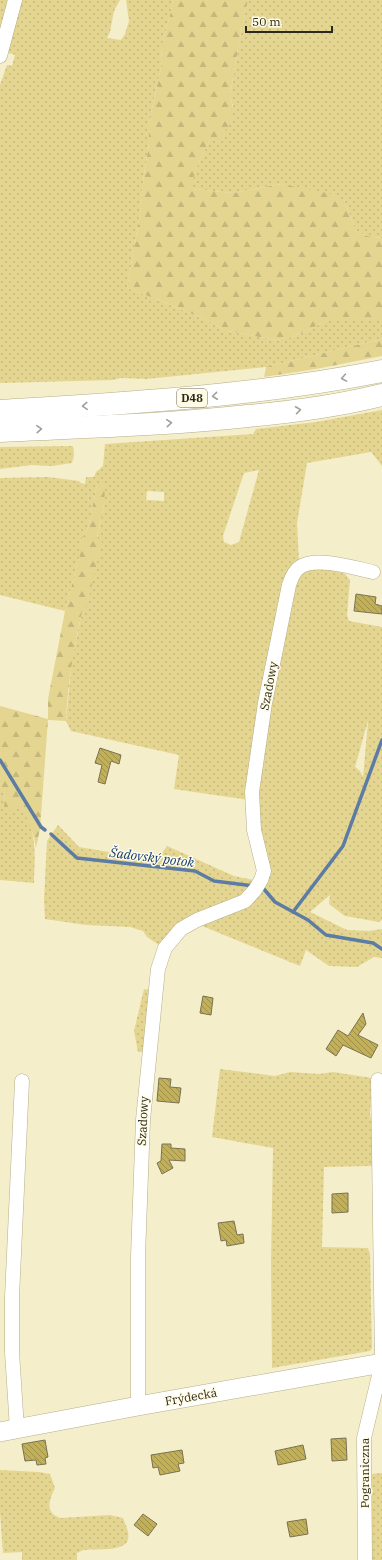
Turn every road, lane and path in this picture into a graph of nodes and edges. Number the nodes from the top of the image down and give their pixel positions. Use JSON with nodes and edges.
{"nodes":[{"id":1,"x":15,"y":0,"type":"edge"},
{"id":2,"x":0,"y":56,"type":"edge"},
{"id":3,"x":382,"y":370,"type":"edge"},
{"id":4,"x":382,"y":395,"type":"edge"},
{"id":5,"x":0,"y":411,"type":"edge"},
{"id":6,"x":0,"y":431,"type":"edge"},
{"id":7,"x":373,"y":572,"type":"dead end"},
{"id":8,"x":378,"y":1080,"type":"dead end"},
{"id":9,"x":22,"y":1082,"type":"dead end"},
{"id":10,"x":382,"y":1359,"type":"edge"},
{"id":11,"x":382,"y":1363,"type":"edge"},
{"id":12,"x":138,"y":1406,"type":"junction"},
{"id":13,"x":8,"y":1431,"type":"edge"},
{"id":14,"x":365,"y":1560,"type":"edge"}],
"edges":[{"from":1,"to":2,"type":"street"},
{"from":3,"to":5,"type":"highway","number":"D48","one_way":true},
{"from":6,"to":4,"type":"highway","number":"D48","one_way":true},
{"from":7,"to":12,"type":"street","name":"Szadowy"},
{"from":8,"to":10,"type":"street"},
{"from":9,"to":13,"type":"street"},
{"from":11,"to":12,"type":"main road","name":"Frýdecká"},
{"from":11,"to":14,"type":"street","name":"Pograniczna"},
{"from":12,"to":13,"type":"main road","name":"Frýdecká"}]}
